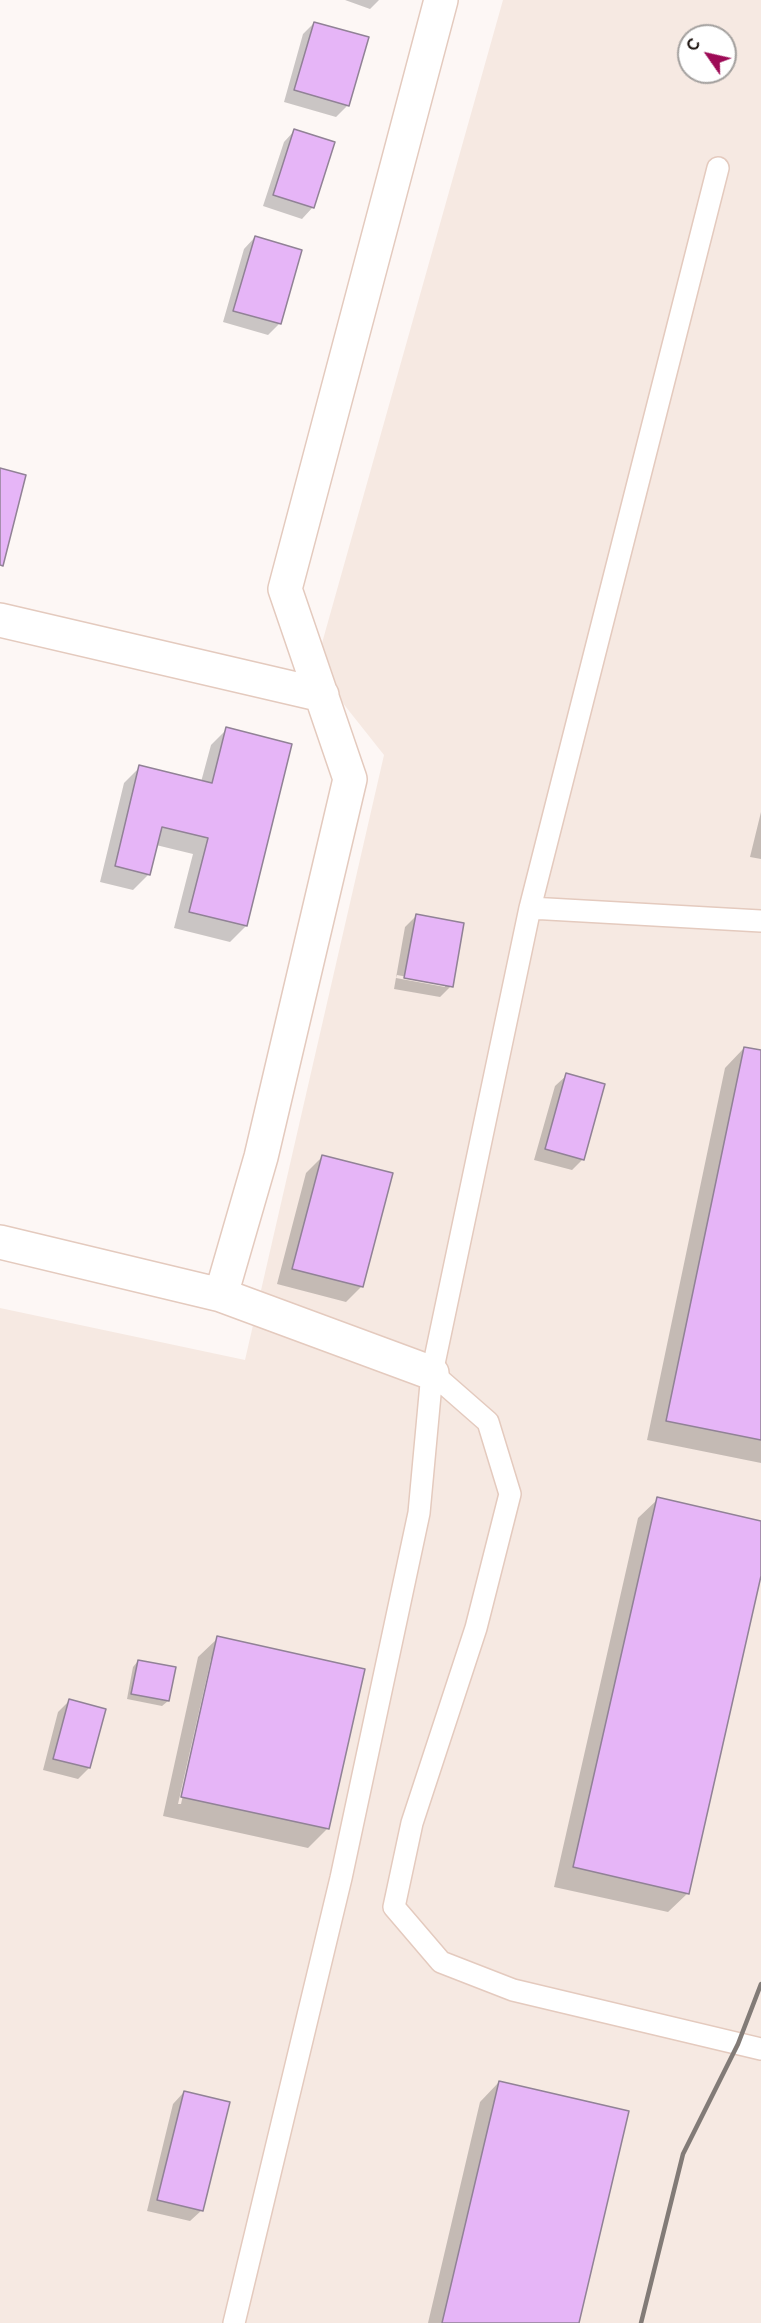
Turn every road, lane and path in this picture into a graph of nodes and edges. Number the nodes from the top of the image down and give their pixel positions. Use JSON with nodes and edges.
{"nodes":[{"id":1,"x":441,"y":0,"type":"edge"},
{"id":2,"x":718,"y":168,"type":"dead end"},
{"id":3,"x":0,"y":620,"type":"edge"},
{"id":4,"x":322,"y":696,"type":"junction"},
{"id":5,"x":530,"y":908,"type":"junction"},
{"id":6,"x":761,"y":921,"type":"edge"},
{"id":7,"x":0,"y":1242,"type":"edge"},
{"id":8,"x":221,"y":1295,"type":"junction"},
{"id":9,"x":432,"y":1373,"type":"junction"},
{"id":10,"x":761,"y":2049,"type":"edge"},
{"id":11,"x":234,"y":2323,"type":"edge"}],
"edges":[{"from":1,"to":4,"type":"street"},
{"from":2,"to":5,"type":"lane"},
{"from":3,"to":4,"type":"street"},
{"from":4,"to":8,"type":"street"},
{"from":5,"to":6,"type":"lane"},
{"from":5,"to":9,"type":"lane"},
{"from":7,"to":8,"type":"street"},
{"from":8,"to":9,"type":"street"},
{"from":9,"to":10,"type":"lane"},
{"from":9,"to":11,"type":"lane"}]}
